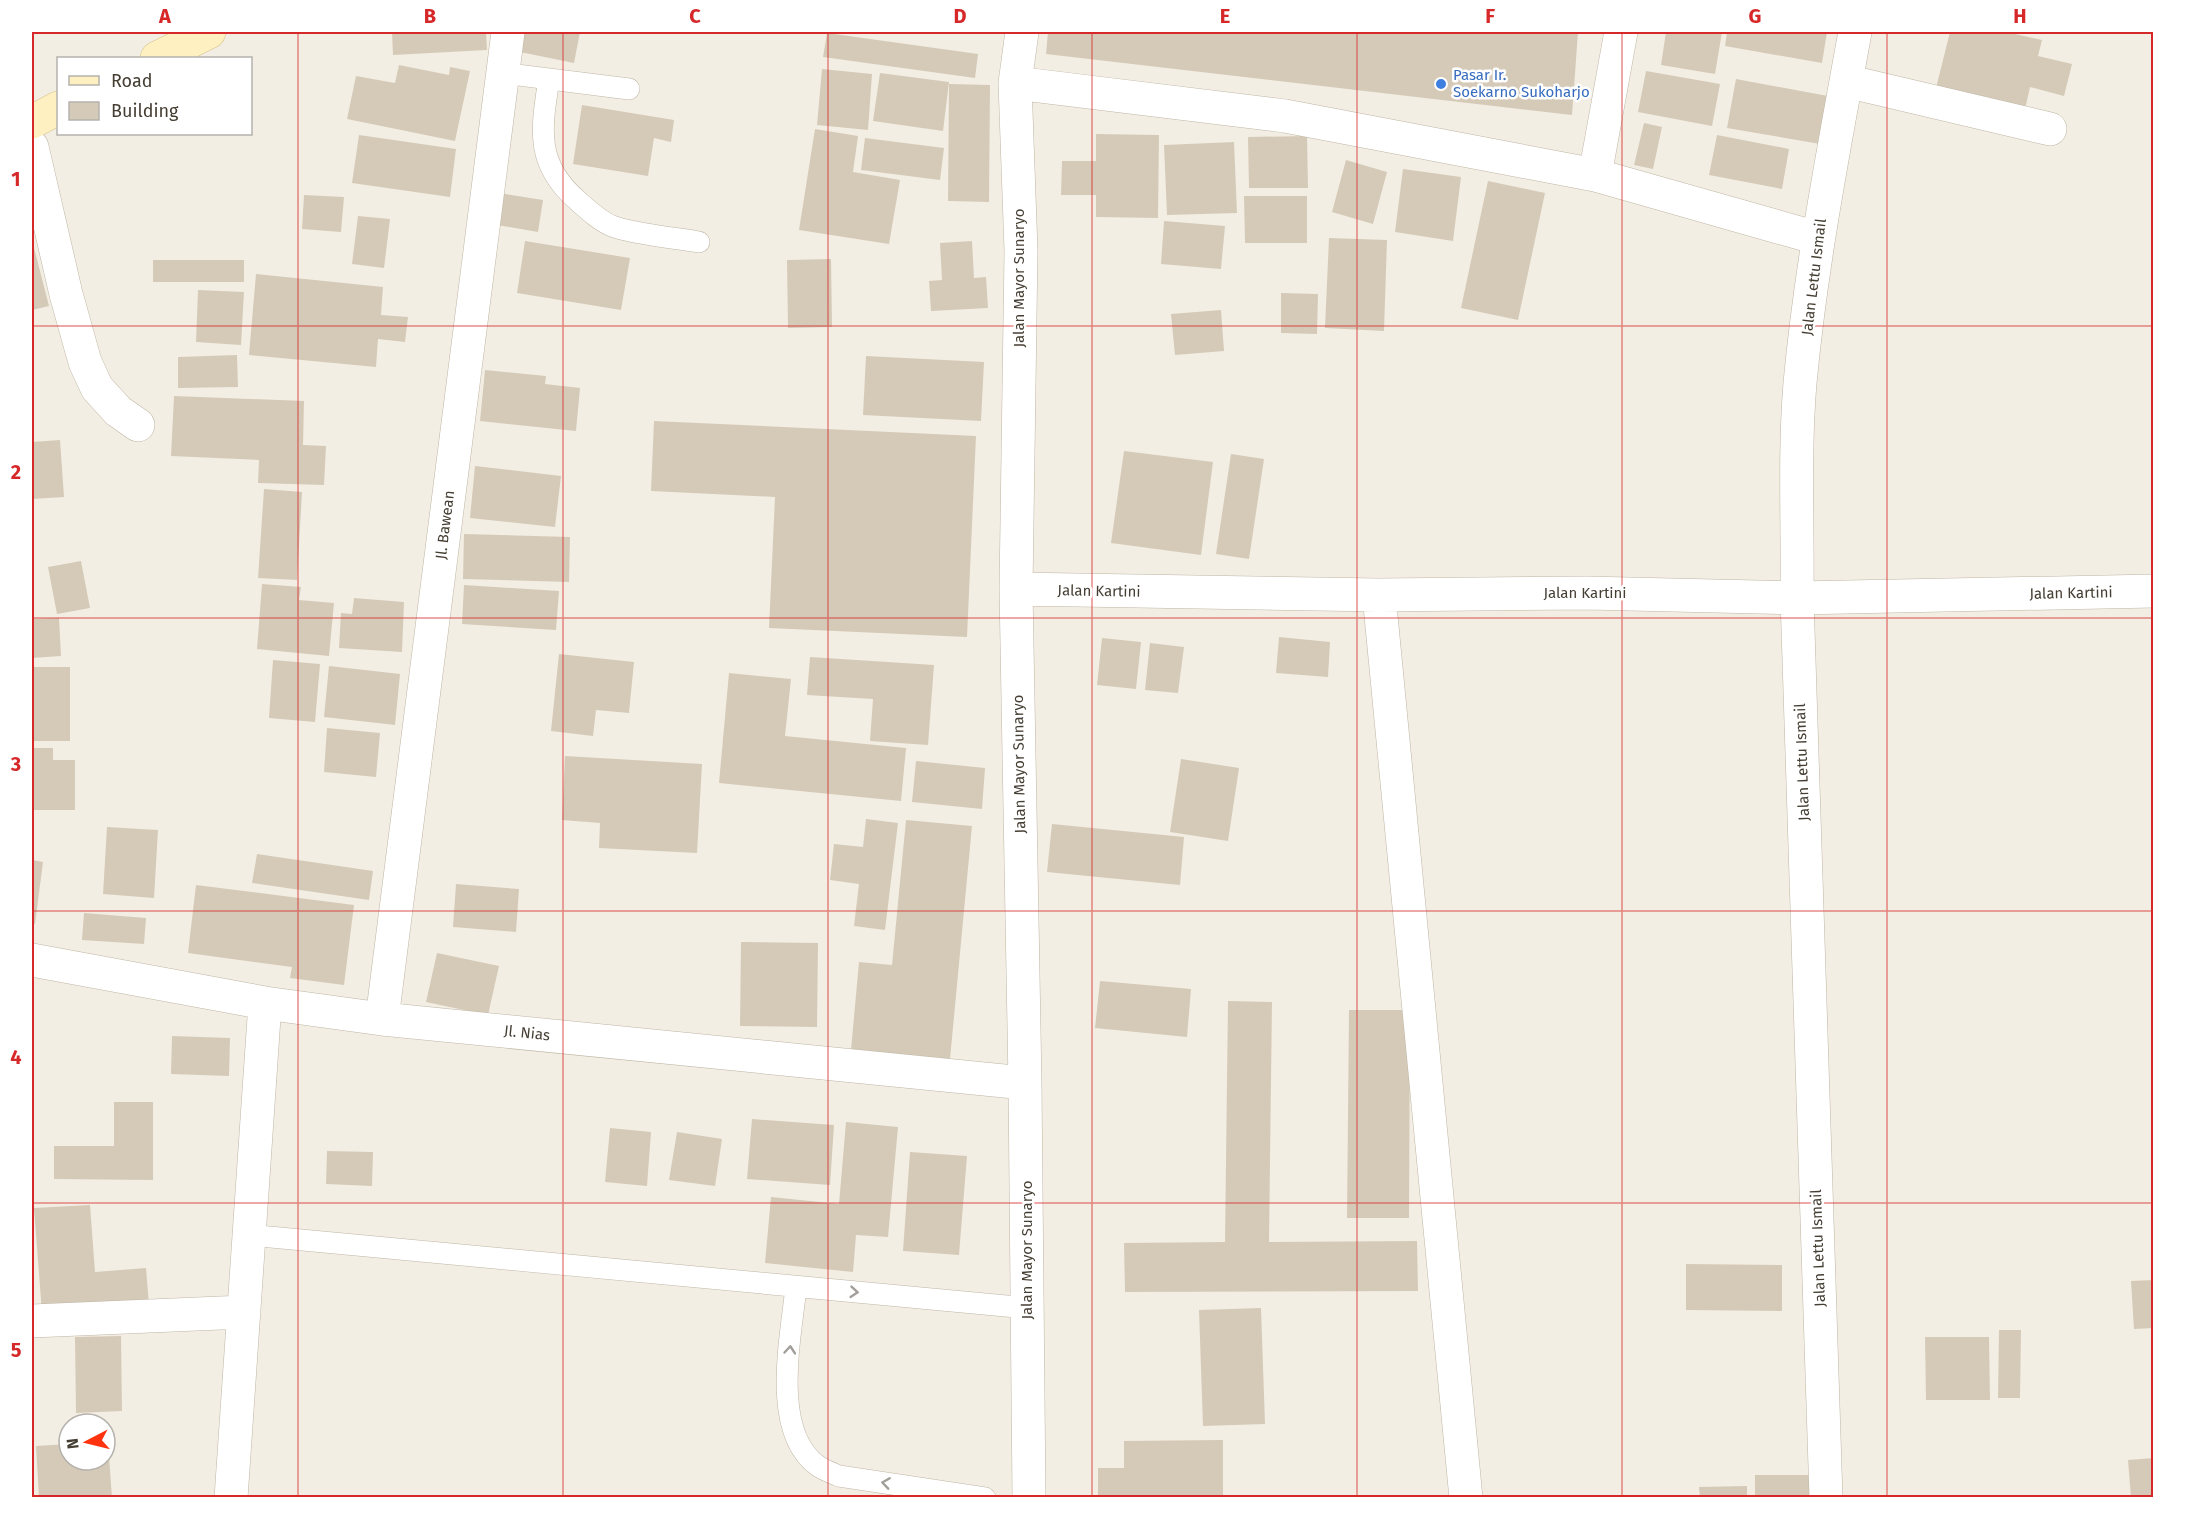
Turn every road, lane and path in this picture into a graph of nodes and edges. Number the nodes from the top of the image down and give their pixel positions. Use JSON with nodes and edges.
{"nodes":[{"id":1,"x":508,"y":32,"type":"edge"},
{"id":2,"x":1022,"y":32,"type":"edge"},
{"id":3,"x":1621,"y":32,"type":"edge"},
{"id":4,"x":1855,"y":32,"type":"edge"},
{"id":5,"x":191,"y":35,"type":"edge"},
{"id":6,"x":158,"y":57,"type":"edge"},
{"id":7,"x":502,"y":73,"type":"junction"},
{"id":8,"x":549,"y":79,"type":"junction"},
{"id":9,"x":1846,"y":81,"type":"junction"},
{"id":10,"x":1015,"y":83,"type":"junction"},
{"id":11,"x":628,"y":89,"type":"dead end"},
{"id":12,"x":57,"y":109,"type":"edge"},
{"id":13,"x":32,"y":122,"type":"edge"},
{"id":14,"x":2050,"y":129,"type":"dead end"},
{"id":15,"x":32,"y":147,"type":"edge"},
{"id":16,"x":1595,"y":175,"type":"junction"},
{"id":17,"x":1818,"y":238,"type":"junction"},
{"id":18,"x":699,"y":242,"type":"dead end"},
{"id":19,"x":138,"y":425,"type":"dead end"},
{"id":20,"x":1016,"y":590,"type":"junction"},
{"id":21,"x":2154,"y":591,"type":"edge"},
{"id":22,"x":1380,"y":595,"type":"junction"},
{"id":23,"x":1797,"y":598,"type":"junction"},
{"id":24,"x":32,"y":960,"type":"edge"},
{"id":25,"x":265,"y":1003,"type":"junction"},
{"id":26,"x":382,"y":1019,"type":"junction"},
{"id":27,"x":1025,"y":1083,"type":"junction"},
{"id":28,"x":249,"y":1235,"type":"junction"},
{"id":29,"x":796,"y":1287,"type":"junction"},
{"id":30,"x":1027,"y":1308,"type":"junction"},
{"id":31,"x":244,"y":1312,"type":"junction"},
{"id":32,"x":32,"y":1321,"type":"edge"},
{"id":33,"x":231,"y":1497,"type":"edge"},
{"id":34,"x":985,"y":1497,"type":"edge"},
{"id":35,"x":1029,"y":1497,"type":"edge"},
{"id":36,"x":1466,"y":1497,"type":"edge"},
{"id":37,"x":1826,"y":1497,"type":"edge"}],
"edges":[{"from":1,"to":7,"type":"street","name":"Jl. Bawean"},
{"from":2,"to":10,"type":"street","name":"Jalan Mayor Sunaryo"},
{"from":3,"to":16,"type":"street"},
{"from":4,"to":9,"type":"street","name":"Jalan Lettu Ismail"},
{"from":5,"to":6,"type":"main road"},
{"from":7,"to":8,"type":"lane"},
{"from":7,"to":26,"type":"street","name":"Jl. Bawean"},
{"from":8,"to":11,"type":"lane"},
{"from":8,"to":18,"type":"lane"},
{"from":9,"to":14,"type":"street"},
{"from":9,"to":17,"type":"street","name":"Jalan Lettu Ismail"},
{"from":10,"to":16,"type":"street"},
{"from":10,"to":20,"type":"street","name":"Jalan Mayor Sunaryo"},
{"from":12,"to":13,"type":"main road"},
{"from":15,"to":19,"type":"street"},
{"from":16,"to":17,"type":"street"},
{"from":17,"to":23,"type":"street","name":"Jalan Lettu Ismail"},
{"from":20,"to":22,"type":"street","name":"Jalan Kartini"},
{"from":20,"to":27,"type":"street","name":"Jalan Mayor Sunaryo"},
{"from":21,"to":23,"type":"street","name":"Jalan Kartini"},
{"from":22,"to":23,"type":"street","name":"Jalan Kartini"},
{"from":22,"to":36,"type":"street"},
{"from":23,"to":37,"type":"street","name":"Jalan Lettu Ismail"},
{"from":24,"to":25,"type":"street","name":"Jl. Nias"},
{"from":25,"to":26,"type":"street","name":"Jl. Nias"},
{"from":25,"to":28,"type":"street"},
{"from":26,"to":27,"type":"street","name":"Jl. Nias"},
{"from":27,"to":30,"type":"street","name":"Jalan Mayor Sunaryo"},
{"from":28,"to":29,"type":"lane"},
{"from":28,"to":31,"type":"street"},
{"from":29,"to":30,"type":"lane","one_way":true},
{"from":34,"to":29,"type":"lane","one_way":true},
{"from":30,"to":35,"type":"street","name":"Jalan Mayor Sunaryo"},
{"from":31,"to":32,"type":"street"},
{"from":31,"to":33,"type":"street"}]}
